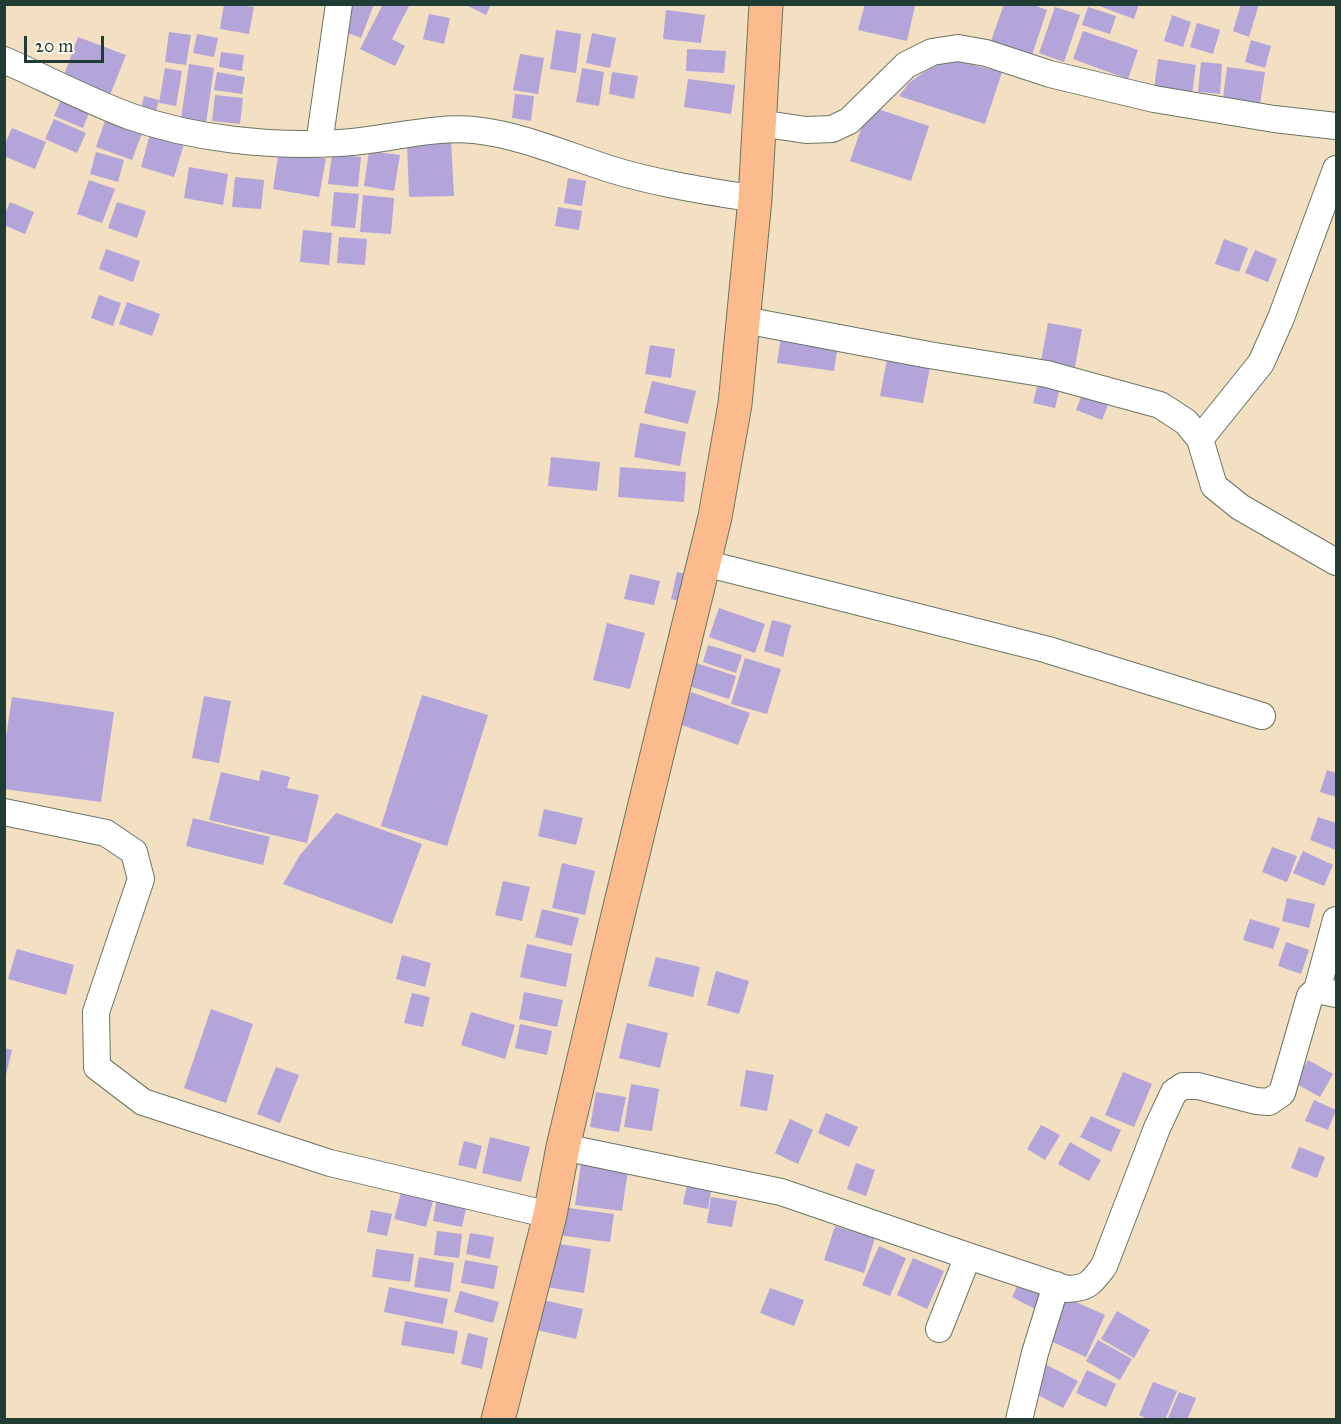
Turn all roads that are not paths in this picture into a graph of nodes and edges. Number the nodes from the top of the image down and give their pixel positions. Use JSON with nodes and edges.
{"nodes":[{"id":1,"x":339,"y":4,"type":"edge"},
{"id":2,"x":766,"y":4,"type":"edge"},
{"id":3,"x":4,"y":60,"type":"edge"},
{"id":4,"x":759,"y":123,"type":"junction"},
{"id":5,"x":1336,"y":126,"type":"edge"},
{"id":6,"x":319,"y":144,"type":"junction"},
{"id":7,"x":1336,"y":169,"type":"edge"},
{"id":8,"x":755,"y":198,"type":"junction"},
{"id":9,"x":744,"y":320,"type":"junction"},
{"id":10,"x":1200,"y":439,"type":"junction"},
{"id":11,"x":1336,"y":562,"type":"edge"},
{"id":12,"x":704,"y":563,"type":"junction"},
{"id":13,"x":1262,"y":716,"type":"dead end"},
{"id":14,"x":4,"y":812,"type":"edge"},
{"id":15,"x":1336,"y":920,"type":"edge"},
{"id":16,"x":1327,"y":992,"type":"edge"},
{"id":17,"x":563,"y":1147,"type":"junction"},
{"id":18,"x":550,"y":1215,"type":"junction"},
{"id":19,"x":968,"y":1256,"type":"junction"},
{"id":20,"x":1056,"y":1285,"type":"junction"},
{"id":21,"x":939,"y":1329,"type":"dead end"},
{"id":22,"x":498,"y":1419,"type":"edge"},
{"id":23,"x":1019,"y":1419,"type":"edge"}],
"edges":[{"from":1,"to":6,"type":"street"},
{"from":2,"to":4,"type":"main road"},
{"from":3,"to":6,"type":"street"},
{"from":4,"to":5,"type":"street"},
{"from":4,"to":8,"type":"main road"},
{"from":6,"to":8,"type":"street"},
{"from":7,"to":10,"type":"street"},
{"from":8,"to":9,"type":"main road"},
{"from":9,"to":10,"type":"street"},
{"from":9,"to":12,"type":"main road"},
{"from":10,"to":11,"type":"street"},
{"from":12,"to":13,"type":"street"},
{"from":12,"to":17,"type":"main road"},
{"from":14,"to":18,"type":"street"},
{"from":15,"to":16,"type":"street"},
{"from":16,"to":20,"type":"street"},
{"from":17,"to":18,"type":"main road"},
{"from":17,"to":19,"type":"street"},
{"from":18,"to":22,"type":"main road"},
{"from":19,"to":20,"type":"street"},
{"from":19,"to":21,"type":"street"},
{"from":20,"to":23,"type":"street"}]}
